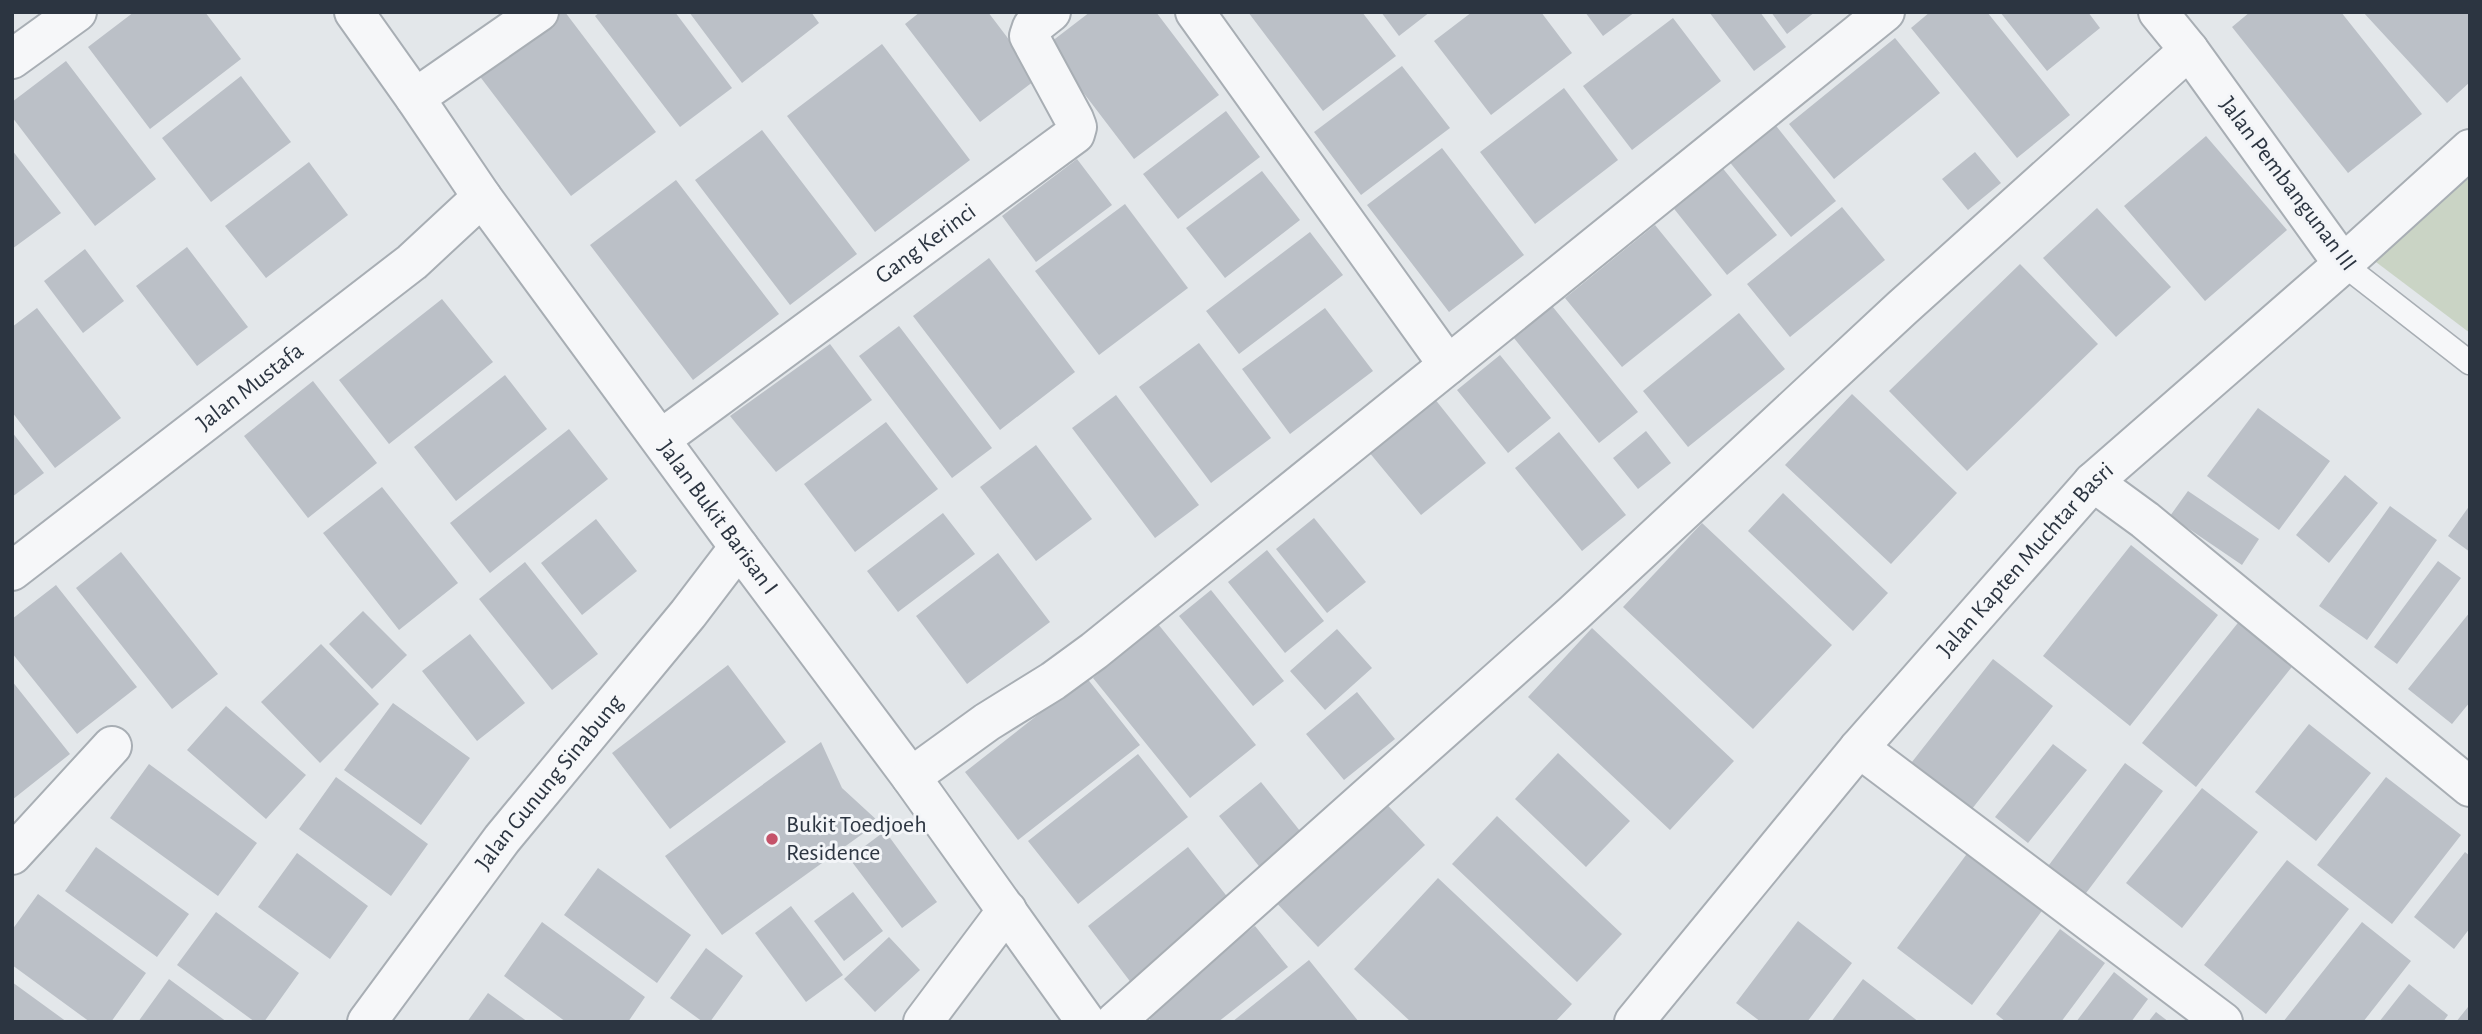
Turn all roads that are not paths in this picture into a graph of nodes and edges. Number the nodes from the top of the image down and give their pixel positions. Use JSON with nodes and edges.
{"nodes":[{"id":1,"x":77,"y":12,"type":"edge"},
{"id":2,"x":354,"y":12,"type":"edge"},
{"id":3,"x":539,"y":12,"type":"edge"},
{"id":4,"x":1051,"y":12,"type":"edge"},
{"id":5,"x":1195,"y":12,"type":"edge"},
{"id":6,"x":1885,"y":12,"type":"edge"},
{"id":7,"x":2158,"y":12,"type":"edge"},
{"id":8,"x":2189,"y":50,"type":"junction"},
{"id":9,"x":12,"y":60,"type":"edge"},
{"id":10,"x":415,"y":98,"type":"junction"},
{"id":11,"x":2470,"y":149,"type":"edge"},
{"id":12,"x":482,"y":197,"type":"junction"},
{"id":13,"x":2343,"y":264,"type":"junction"},
{"id":14,"x":2470,"y":363,"type":"edge"},
{"id":15,"x":1448,"y":365,"type":"junction"},
{"id":16,"x":661,"y":439,"type":"junction"},
{"id":17,"x":2093,"y":482,"type":"junction"},
{"id":18,"x":738,"y":547,"type":"junction"},
{"id":19,"x":12,"y":571,"type":"edge"},
{"id":20,"x":112,"y":746,"type":"dead end"},
{"id":21,"x":1859,"y":748,"type":"junction"},
{"id":22,"x":911,"y":777,"type":"junction"},
{"id":23,"x":2470,"y":787,"type":"edge"},
{"id":24,"x":12,"y":855,"type":"edge"},
{"id":25,"x":1007,"y":910,"type":"junction"},
{"id":26,"x":1649,"y":1016,"type":"edge"},
{"id":27,"x":367,"y":1022,"type":"edge"},
{"id":28,"x":923,"y":1022,"type":"edge"},
{"id":29,"x":1086,"y":1022,"type":"edge"},
{"id":30,"x":1115,"y":1022,"type":"edge"},
{"id":31,"x":2223,"y":1022,"type":"edge"}],
"edges":[{"from":1,"to":9,"type":"street"},
{"from":2,"to":10,"type":"street","name":"Jalan Bukit Barisan I"},
{"from":3,"to":10,"type":"street"},
{"from":4,"to":16,"type":"street","name":"Gang Kerinci"},
{"from":5,"to":15,"type":"street"},
{"from":6,"to":15,"type":"street"},
{"from":7,"to":8,"type":"street","name":"Jalan Pembangunan III"},
{"from":8,"to":13,"type":"street","name":"Jalan Pembangunan III"},
{"from":8,"to":30,"type":"street"},
{"from":10,"to":12,"type":"street","name":"Jalan Bukit Barisan I"},
{"from":11,"to":13,"type":"street","name":"Jalan Kapten Muchtar Basri"},
{"from":12,"to":16,"type":"street","name":"Jalan Bukit Barisan I"},
{"from":12,"to":19,"type":"street","name":"Jalan Mustafa"},
{"from":13,"to":14,"type":"lane","name":"Jalan Pembangunan III"},
{"from":13,"to":17,"type":"street","name":"Jalan Kapten Muchtar Basri"},
{"from":15,"to":22,"type":"street"},
{"from":16,"to":18,"type":"street","name":"Jalan Bukit Barisan I"},
{"from":17,"to":21,"type":"street","name":"Jalan Kapten Muchtar Basri"},
{"from":17,"to":23,"type":"street"},
{"from":18,"to":22,"type":"street","name":"Jalan Bukit Barisan I"},
{"from":18,"to":27,"type":"street","name":"Jalan Gunung Sinabung"},
{"from":20,"to":24,"type":"street"},
{"from":21,"to":26,"type":"street","name":"Jalan Kapten Muchtar Basri"},
{"from":21,"to":31,"type":"street"},
{"from":22,"to":25,"type":"street","name":"Jalan Bukit Barisan I"},
{"from":25,"to":28,"type":"street"},
{"from":25,"to":29,"type":"street","name":"Jalan Bukit Barisan I"}]}
